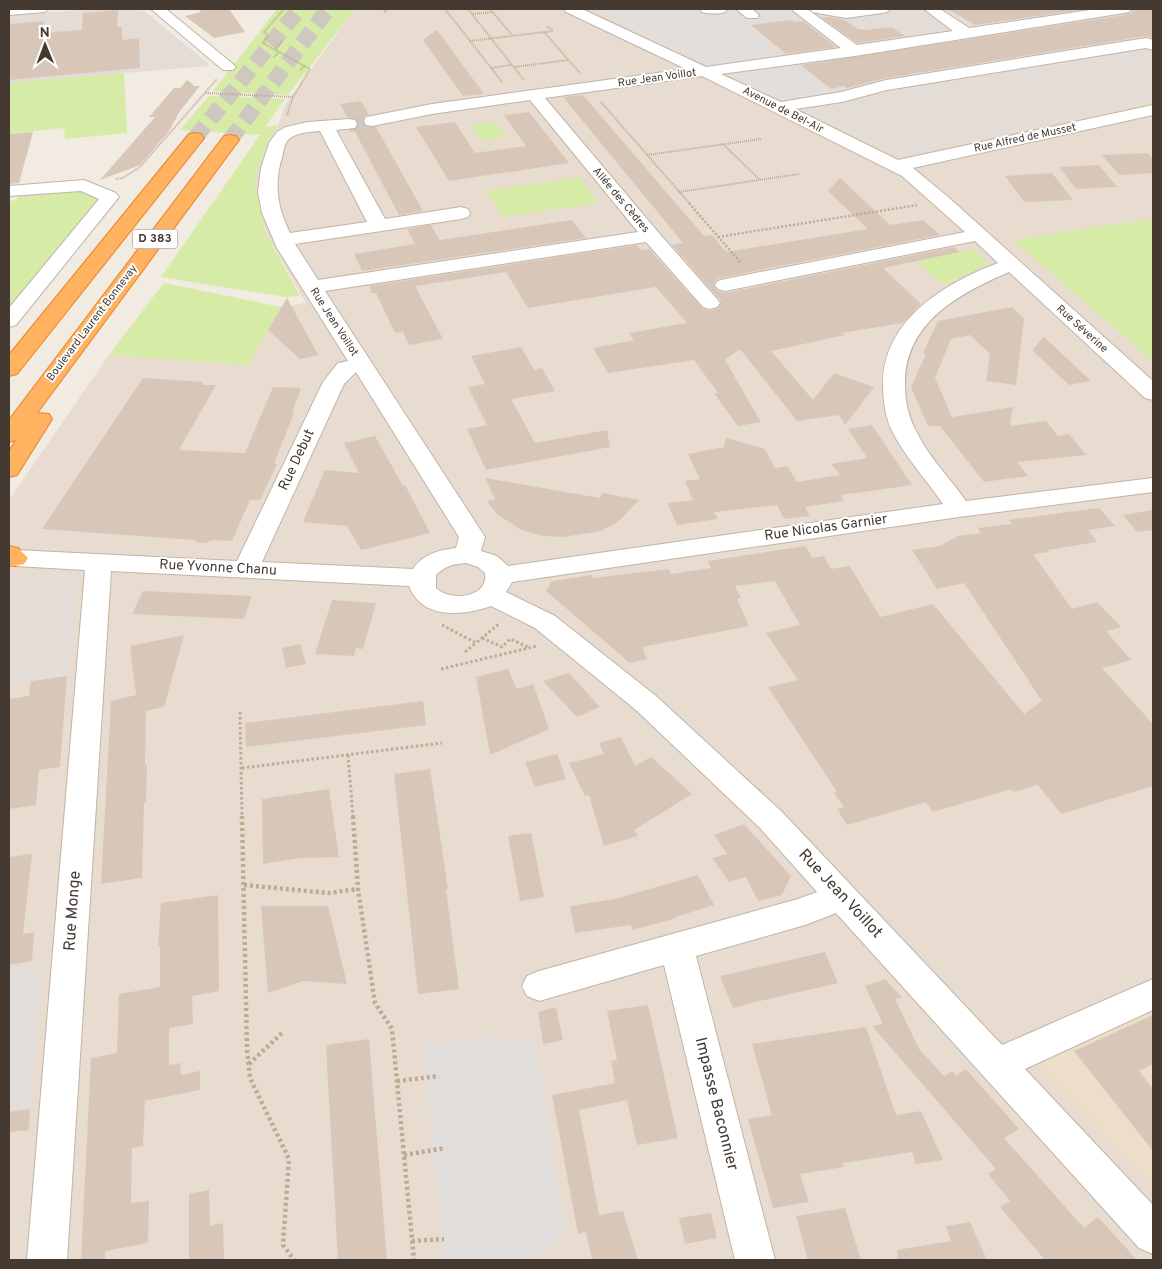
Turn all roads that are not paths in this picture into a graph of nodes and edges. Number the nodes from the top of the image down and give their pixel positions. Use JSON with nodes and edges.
{"nodes":[{"id":1,"x":40,"y":9,"type":"edge"},
{"id":2,"x":158,"y":9,"type":"edge"},
{"id":3,"x":571,"y":9,"type":"edge"},
{"id":4,"x":707,"y":9,"type":"edge"},
{"id":5,"x":720,"y":9,"type":"edge"},
{"id":6,"x":798,"y":9,"type":"edge"},
{"id":7,"x":817,"y":9,"type":"edge"},
{"id":8,"x":882,"y":9,"type":"edge"},
{"id":9,"x":931,"y":9,"type":"edge"},
{"id":10,"x":1124,"y":9,"type":"edge"},
{"id":11,"x":9,"y":11,"type":"edge"},
{"id":12,"x":968,"y":34,"type":"junction"},
{"id":13,"x":1153,"y":44,"type":"edge"},
{"id":14,"x":855,"y":51,"type":"junction"},
{"id":15,"x":228,"y":67,"type":"dead end"},
{"id":16,"x":705,"y":71,"type":"junction"},
{"id":17,"x":529,"y":88,"type":"junction"},
{"id":18,"x":779,"y":107,"type":"junction"},
{"id":19,"x":1153,"y":110,"type":"edge"},
{"id":20,"x":372,"y":121,"type":"tunnel mouth"},
{"id":21,"x":349,"y":124,"type":"tunnel mouth"},
{"id":22,"x":326,"y":127,"type":"junction"},
{"id":23,"x":195,"y":138,"type":"tunnel mouth"},
{"id":24,"x":230,"y":140,"type":"tunnel mouth"},
{"id":25,"x":897,"y":166,"type":"junction"},
{"id":26,"x":9,"y":191,"type":"edge"},
{"id":27,"x":461,"y":213,"type":"dead end"},
{"id":28,"x":379,"y":226,"type":"junction"},
{"id":29,"x":979,"y":235,"type":"junction"},
{"id":30,"x":651,"y":236,"type":"junction"},
{"id":31,"x":283,"y":240,"type":"junction"},
{"id":32,"x":1011,"y":265,"type":"junction"},
{"id":33,"x":725,"y":284,"type":"dead end"},
{"id":34,"x":312,"y":287,"type":"junction"},
{"id":35,"x":68,"y":293,"type":"junction"},
{"id":36,"x":710,"y":303,"type":"dead end"},
{"id":37,"x":9,"y":321,"type":"edge"},
{"id":38,"x":80,"y":338,"type":"junction"},
{"id":39,"x":9,"y":342,"type":"edge"},
{"id":40,"x":361,"y":364,"type":"junction"},
{"id":41,"x":9,"y":369,"type":"edge"},
{"id":42,"x":1153,"y":393,"type":"edge"},
{"id":43,"x":9,"y":435,"type":"edge"},
{"id":44,"x":9,"y":470,"type":"edge"},
{"id":45,"x":1153,"y":485,"type":"edge"},
{"id":46,"x":959,"y":509,"type":"junction"},
{"id":47,"x":467,"y":555,"type":"junction"},
{"id":48,"x":11,"y":557,"type":"edge"},
{"id":49,"x":99,"y":562,"type":"junction"},
{"id":50,"x":246,"y":569,"type":"junction"},
{"id":51,"x":422,"y":578,"type":"junction"},
{"id":52,"x":498,"y":596,"type":"junction"},
{"id":53,"x":841,"y":896,"type":"junction"},
{"id":54,"x":677,"y":947,"type":"junction"},
{"id":55,"x":539,"y":986,"type":"dead end"},
{"id":56,"x":1153,"y":994,"type":"edge"},
{"id":57,"x":997,"y":1065,"type":"junction"},
{"id":58,"x":1153,"y":1234,"type":"edge"},
{"id":59,"x":47,"y":1260,"type":"edge"},
{"id":60,"x":755,"y":1260,"type":"edge"}],
"edges":[{"from":1,"to":11,"type":"street"},
{"from":2,"to":15,"type":"street"},
{"from":3,"to":16,"type":"street","name":"Avenue de Bel-Air"},
{"from":4,"to":5,"type":"street"},
{"from":6,"to":14,"type":"street"},
{"from":7,"to":8,"type":"street"},
{"from":9,"to":12,"type":"street"},
{"from":10,"to":12,"type":"street","name":"Rue Jean Voillot"},
{"from":12,"to":14,"type":"street","name":"Rue Jean Voillot"},
{"from":13,"to":18,"type":"street"},
{"from":14,"to":16,"type":"street","name":"Rue Jean Voillot"},
{"from":16,"to":17,"type":"street","name":"Rue Jean Voillot"},
{"from":16,"to":18,"type":"street","name":"Avenue de Bel-Air"},
{"from":17,"to":20,"type":"street","name":"Rue Jean Voillot"},
{"from":17,"to":30,"type":"street","name":"Allée des Cèdres"},
{"from":18,"to":25,"type":"street","name":"Avenue de Bel-Air"},
{"from":19,"to":25,"type":"street","name":"Rue Alfred de Musset"},
{"from":21,"to":22,"type":"street","name":"Rue Jean Voillot"},
{"from":22,"to":28,"type":"street"},
{"from":22,"to":31,"type":"street","name":"Rue Jean Voillot"},
{"from":23,"to":35,"type":"highway","number":"D 383"},
{"from":24,"to":38,"type":"highway","name":"Boulevard Laurent Bonnevay","number":"D 383"},
{"from":25,"to":29,"type":"street","name":"Avenue de Bel-Air"},
{"from":26,"to":37,"type":"street"},
{"from":27,"to":28,"type":"street"},
{"from":28,"to":31,"type":"street"},
{"from":29,"to":32,"type":"street","name":"Avenue de Bel-Air"},
{"from":29,"to":33,"type":"street"},
{"from":30,"to":34,"type":"street"},
{"from":30,"to":36,"type":"street","name":"Allée des Cèdres"},
{"from":31,"to":34,"type":"street","name":"Rue Jean Voillot"},
{"from":32,"to":42,"type":"street","name":"Rue Séverine"},
{"from":32,"to":46,"type":"street"},
{"from":34,"to":40,"type":"street","name":"Rue Jean Voillot"},
{"from":35,"to":39,"type":"highway"},
{"from":35,"to":41,"type":"highway","number":"D 383"},
{"from":38,"to":43,"type":"highway","name":"Boulevard Laurent Bonnevay","number":"D 383"},
{"from":38,"to":44,"type":"highway"},
{"from":40,"to":47,"type":"street","name":"Rue Jean Voillot"},
{"from":40,"to":50,"type":"street","name":"Rue Debut"},
{"from":45,"to":46,"type":"street","name":"Rue Nicolas Garnier"},
{"from":46,"to":52,"type":"street","name":"Rue Nicolas Garnier"},
{"from":47,"to":51,"type":"street"},
{"from":47,"to":52,"type":"street"},
{"from":48,"to":49,"type":"street","name":"Rue Yvonne Chanu"},
{"from":49,"to":50,"type":"street","name":"Rue Yvonne Chanu"},
{"from":49,"to":59,"type":"street","name":"Rue Monge"},
{"from":50,"to":51,"type":"street","name":"Rue Yvonne Chanu"},
{"from":51,"to":52,"type":"street"},
{"from":52,"to":53,"type":"street","name":"Rue Jean Voillot"},
{"from":53,"to":54,"type":"street"},
{"from":53,"to":57,"type":"street","name":"Rue Jean Voillot"},
{"from":54,"to":55,"type":"street"},
{"from":54,"to":60,"type":"street","name":"Impasse Baconnier"},
{"from":56,"to":57,"type":"street"},
{"from":57,"to":58,"type":"street","name":"Rue Jean Voillot"}]}
